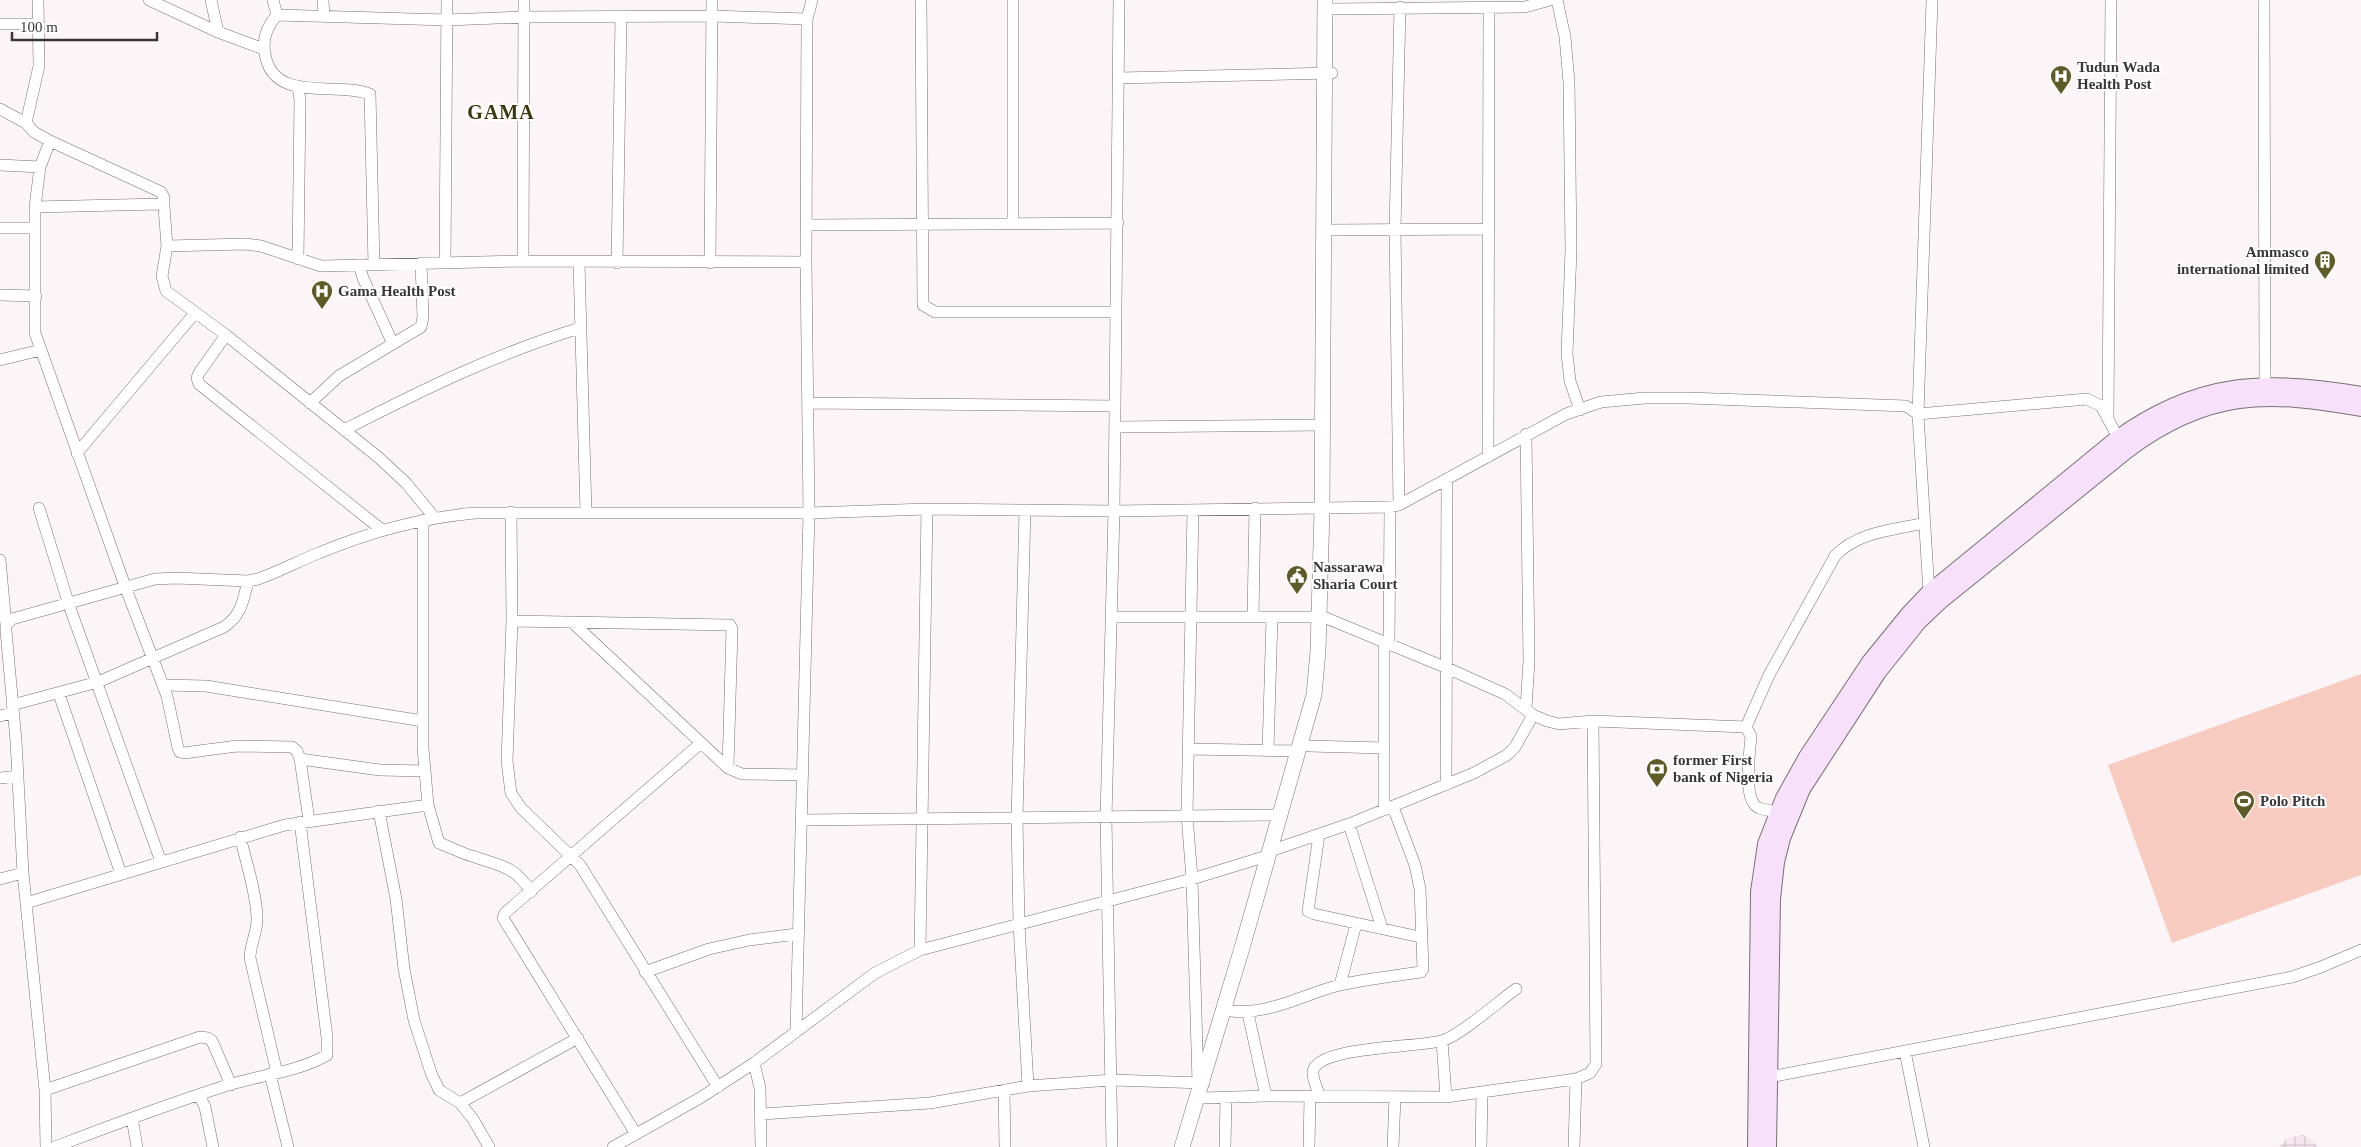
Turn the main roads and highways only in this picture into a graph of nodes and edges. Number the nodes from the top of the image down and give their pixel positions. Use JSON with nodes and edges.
{"nodes":[{"id":1,"x":2361,"y":394,"type":"edge"},
{"id":2,"x":2335,"y":397,"type":"junction"},
{"id":3,"x":2361,"y":408,"type":"edge"},
{"id":4,"x":2122,"y":444,"type":"junction"},
{"id":5,"x":1784,"y":813,"type":"junction"},
{"id":6,"x":1756,"y":1147,"type":"edge"},
{"id":7,"x":1768,"y":1147,"type":"edge"}],
"edges":[{"from":1,"to":2,"type":"main road"},
{"from":2,"to":3,"type":"main road"},
{"from":2,"to":4,"type":"main road"},
{"from":2,"to":4,"type":"main road"},
{"from":4,"to":5,"type":"main road"},
{"from":4,"to":5,"type":"main road"},
{"from":5,"to":6,"type":"main road"},
{"from":5,"to":7,"type":"main road"}]}
